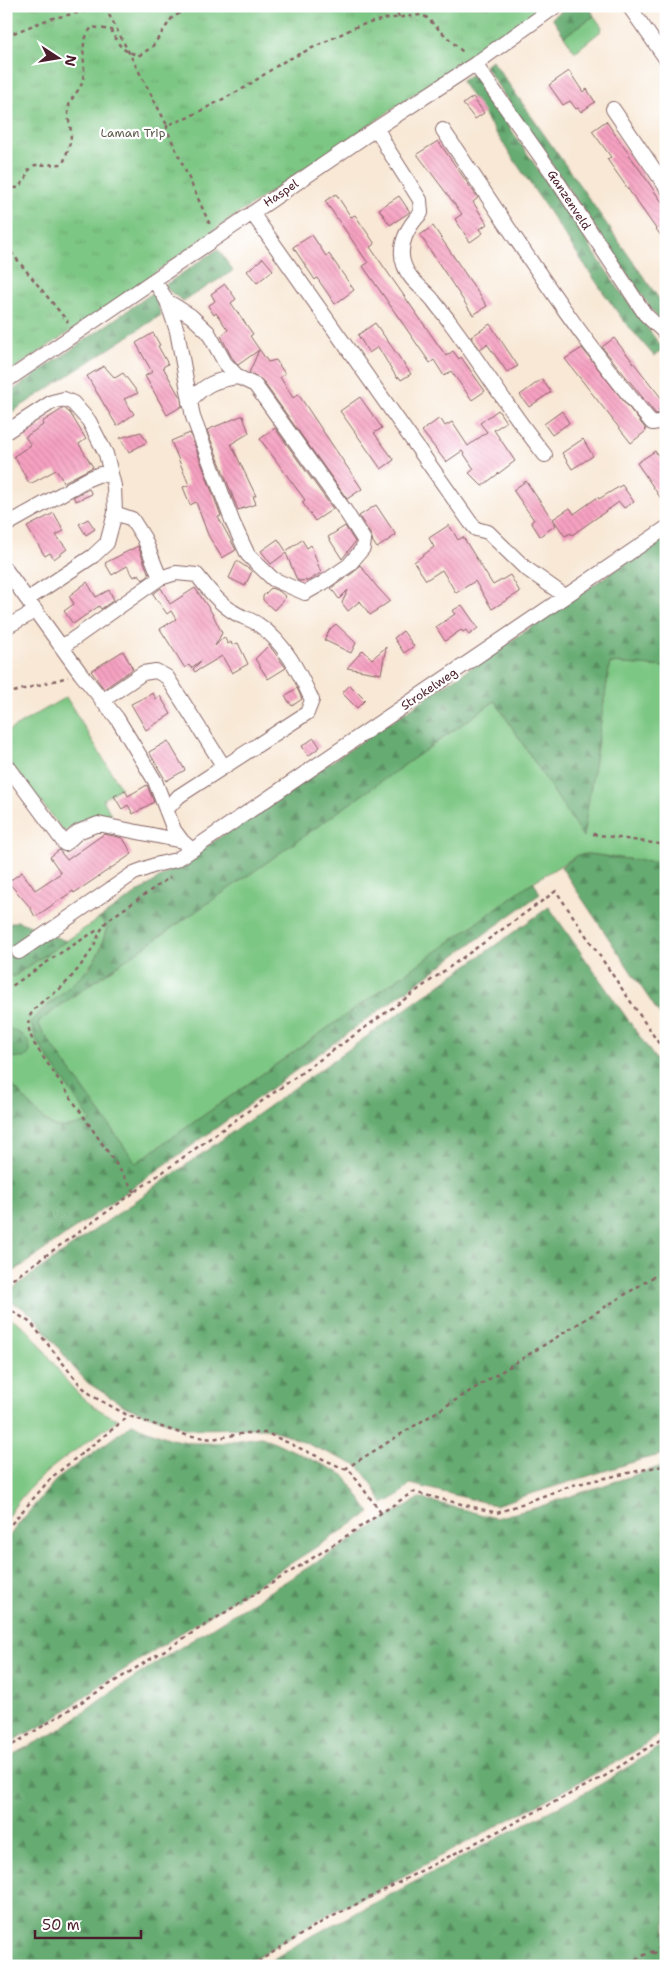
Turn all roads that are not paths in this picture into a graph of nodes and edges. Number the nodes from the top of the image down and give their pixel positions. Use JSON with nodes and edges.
{"nodes":[{"id":1,"x":556,"y":6,"type":"edge"},
{"id":2,"x":631,"y":9,"type":"dead end"},
{"id":3,"x":666,"y":59,"type":"edge"},
{"id":4,"x":475,"y":64,"type":"junction"},
{"id":5,"x":613,"y":109,"type":"dead end"},
{"id":6,"x":377,"y":128,"type":"junction"},
{"id":7,"x":443,"y":130,"type":"dead end"},
{"id":8,"x":666,"y":187,"type":"edge"},
{"id":9,"x":252,"y":213,"type":"junction"},
{"id":10,"x":154,"y":280,"type":"junction"},
{"id":11,"x":167,"y":301,"type":"junction"},
{"id":12,"x":666,"y":334,"type":"edge"},
{"id":13,"x":238,"y":377,"type":"junction"},
{"id":14,"x":6,"y":381,"type":"edge"},
{"id":15,"x":189,"y":402,"type":"junction"},
{"id":16,"x":666,"y":421,"type":"edge"},
{"id":17,"x":6,"y":432,"type":"edge"},
{"id":18,"x":544,"y":455,"type":"dead end"},
{"id":19,"x":112,"y":476,"type":"junction"},
{"id":20,"x":115,"y":513,"type":"junction"},
{"id":21,"x":6,"y":525,"type":"edge"},
{"id":22,"x":666,"y":528,"type":"edge"},
{"id":23,"x":6,"y":570,"type":"edge"},
{"id":24,"x":160,"y":578,"type":"junction"},
{"id":25,"x":565,"y":596,"type":"junction"},
{"id":26,"x":32,"y":605,"type":"junction"},
{"id":27,"x":6,"y":627,"type":"edge"},
{"id":28,"x":62,"y":647,"type":"junction"},
{"id":29,"x":102,"y":701,"type":"junction"},
{"id":30,"x":224,"y":767,"type":"junction"},
{"id":31,"x":6,"y":768,"type":"edge"},
{"id":32,"x":166,"y":810,"type":"junction"},
{"id":33,"x":187,"y":845,"type":"junction"},
{"id":34,"x":20,"y":952,"type":"dead end"}],
"edges":[{"from":1,"to":4,"type":"street","name":"Haspel"},
{"from":2,"to":3,"type":"street"},
{"from":4,"to":6,"type":"street","name":"Haspel"},
{"from":4,"to":12,"type":"street","name":"Ganzenveld"},
{"from":5,"to":8,"type":"street"},
{"from":6,"to":9,"type":"street","name":"Haspel"},
{"from":6,"to":18,"type":"street"},
{"from":7,"to":16,"type":"street"},
{"from":9,"to":10,"type":"street","name":"Haspel"},
{"from":9,"to":25,"type":"street"},
{"from":10,"to":11,"type":"street"},
{"from":10,"to":14,"type":"street","name":"Haspel"},
{"from":11,"to":13,"type":"street"},
{"from":11,"to":15,"type":"street"},
{"from":13,"to":15,"type":"street"},
{"from":13,"to":15,"type":"street"},
{"from":17,"to":19,"type":"street"},
{"from":19,"to":20,"type":"street"},
{"from":19,"to":21,"type":"street"},
{"from":20,"to":24,"type":"street"},
{"from":20,"to":26,"type":"street"},
{"from":22,"to":25,"type":"street","name":"Strokelweg"},
{"from":23,"to":26,"type":"street"},
{"from":24,"to":28,"type":"street"},
{"from":24,"to":30,"type":"street"},
{"from":25,"to":33,"type":"street","name":"Strokelweg"},
{"from":26,"to":27,"type":"street"},
{"from":26,"to":28,"type":"street"},
{"from":28,"to":29,"type":"street"},
{"from":29,"to":30,"type":"street"},
{"from":29,"to":32,"type":"street"},
{"from":30,"to":32,"type":"street"},
{"from":31,"to":33,"type":"street"},
{"from":32,"to":33,"type":"street"},
{"from":33,"to":34,"type":"street","name":"Strokelweg"}]}
